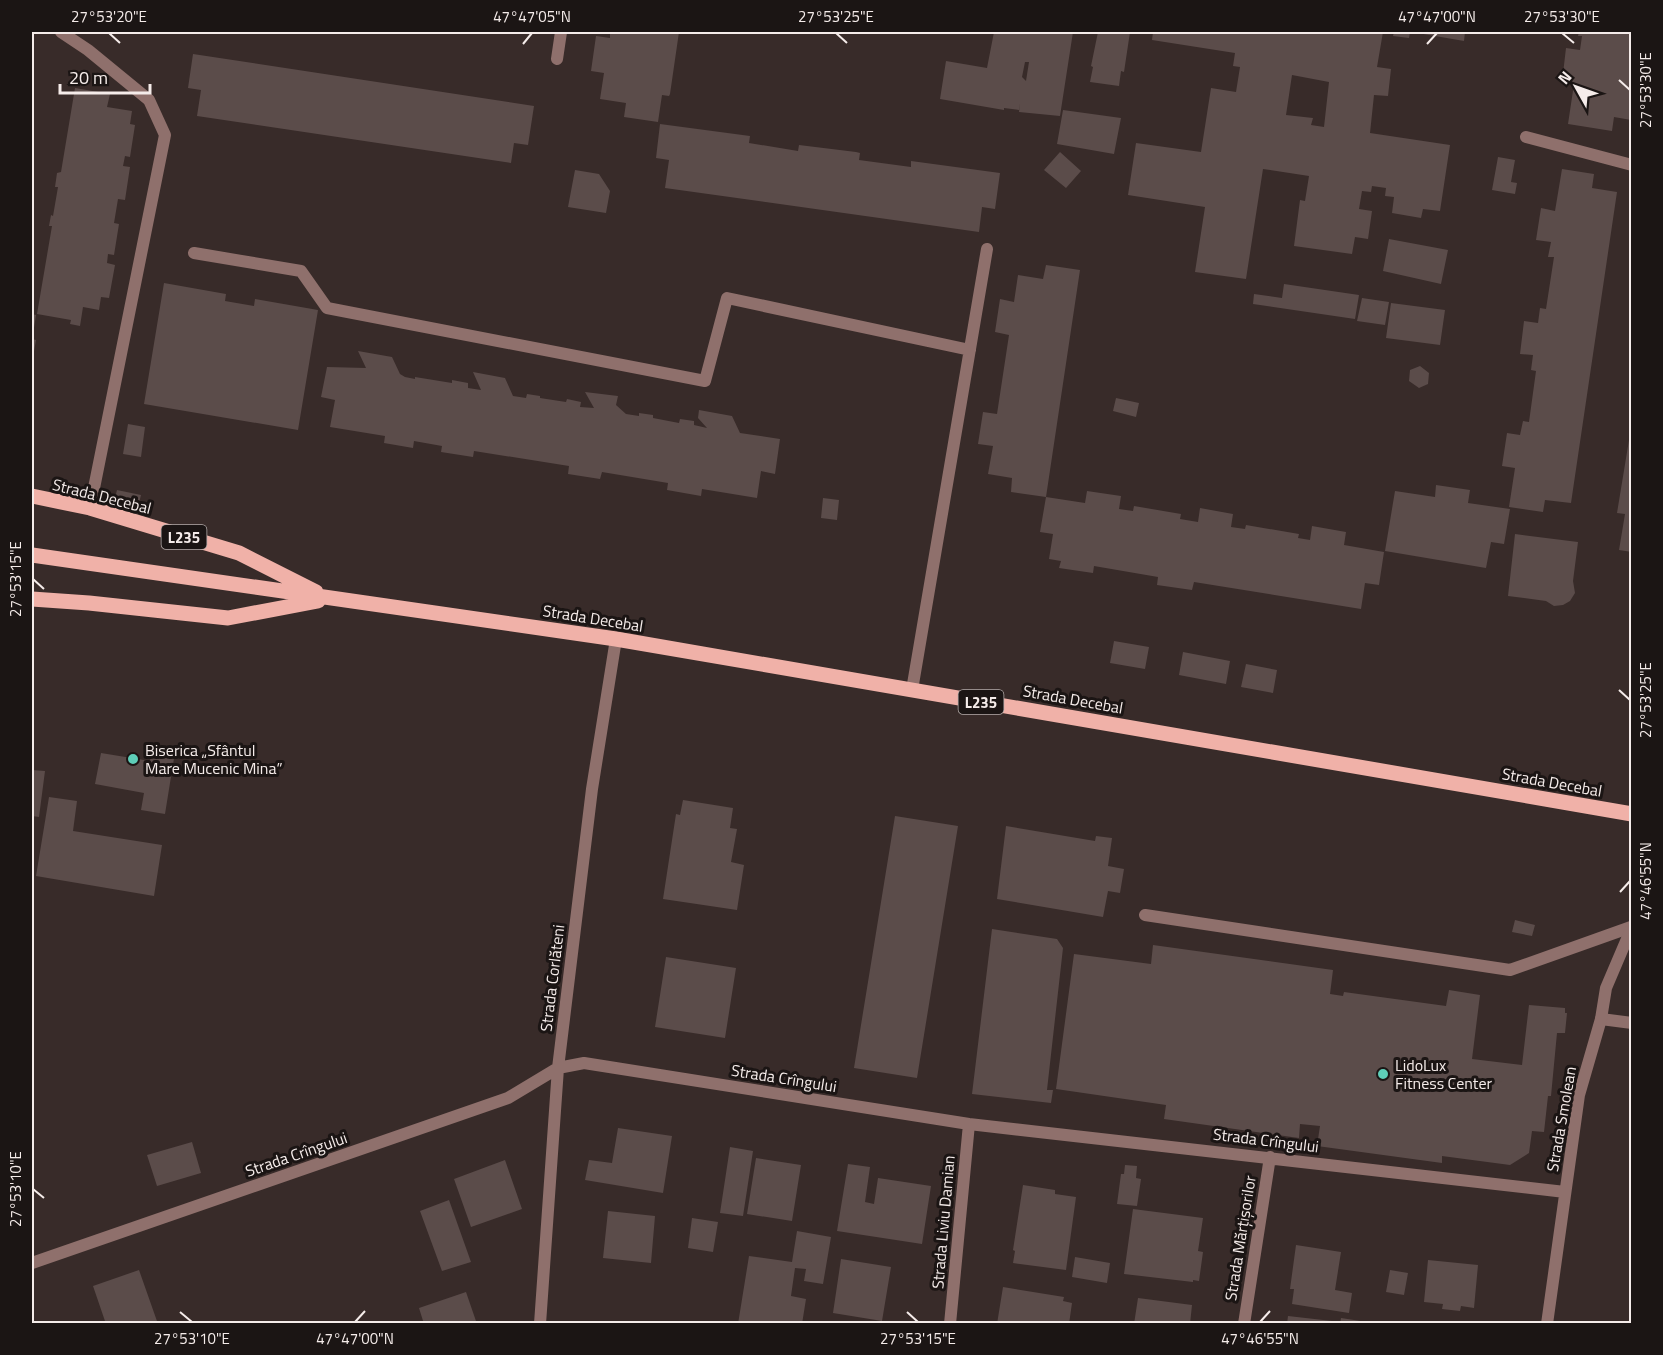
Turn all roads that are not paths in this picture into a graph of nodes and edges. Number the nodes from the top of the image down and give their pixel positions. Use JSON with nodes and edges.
{"nodes":[{"id":1,"x":61,"y":32,"type":"edge"},
{"id":2,"x":561,"y":32,"type":"edge"},
{"id":3,"x":558,"y":59,"type":"dead end"},
{"id":4,"x":1526,"y":137,"type":"dead end"},
{"id":5,"x":1632,"y":165,"type":"edge"},
{"id":6,"x":987,"y":249,"type":"dead end"},
{"id":7,"x":194,"y":253,"type":"dead end"},
{"id":8,"x":970,"y":350,"type":"junction"},
{"id":9,"x":32,"y":496,"type":"edge"},
{"id":10,"x":90,"y":508,"type":"junction"},
{"id":11,"x":32,"y":555,"type":"edge"},
{"id":12,"x":32,"y":599,"type":"edge"},
{"id":13,"x":329,"y":599,"type":"junction"},
{"id":14,"x":616,"y":639,"type":"junction"},
{"id":15,"x":912,"y":690,"type":"junction"},
{"id":16,"x":1632,"y":814,"type":"edge"},
{"id":17,"x":1145,"y":915,"type":"dead end"},
{"id":18,"x":1631,"y":927,"type":"edge"},
{"id":19,"x":1601,"y":1019,"type":"junction"},
{"id":20,"x":1632,"y":1023,"type":"edge"},
{"id":21,"x":558,"y":1068,"type":"junction"},
{"id":22,"x":969,"y":1124,"type":"junction"},
{"id":23,"x":1270,"y":1157,"type":"junction"},
{"id":24,"x":1565,"y":1192,"type":"junction"},
{"id":25,"x":32,"y":1263,"type":"edge"},
{"id":26,"x":540,"y":1323,"type":"edge"},
{"id":27,"x":950,"y":1323,"type":"edge"},
{"id":28,"x":1244,"y":1323,"type":"edge"},
{"id":29,"x":1547,"y":1323,"type":"edge"}],
"edges":[{"from":1,"to":10,"type":"street"},
{"from":2,"to":3,"type":"street"},
{"from":4,"to":5,"type":"street"},
{"from":6,"to":8,"type":"street"},
{"from":7,"to":8,"type":"street"},
{"from":8,"to":15,"type":"street"},
{"from":9,"to":10,"type":"main road","name":"Strada Decebal","number":"L235"},
{"from":10,"to":13,"type":"main road","name":"Strada Decebal","number":"L235"},
{"from":11,"to":13,"type":"main road","name":"Strada Decebal"},
{"from":12,"to":13,"type":"main road","name":"Strada Decebal","number":"L235"},
{"from":13,"to":14,"type":"main road","name":"Strada Decebal","number":"L235"},
{"from":14,"to":15,"type":"main road","name":"Strada Decebal","number":"L235"},
{"from":14,"to":21,"type":"street","name":"Strada Corlăteni"},
{"from":15,"to":16,"type":"main road","name":"Strada Decebal","number":"L235"},
{"from":17,"to":18,"type":"street"},
{"from":18,"to":19,"type":"street","name":"Strada Smolean"},
{"from":19,"to":20,"type":"street"},
{"from":19,"to":24,"type":"street","name":"Strada Smolean"},
{"from":21,"to":22,"type":"street","name":"Strada Crîngului"},
{"from":21,"to":25,"type":"street","name":"Strada Crîngului"},
{"from":21,"to":26,"type":"street","name":"Strada Corlăteni"},
{"from":22,"to":23,"type":"street","name":"Strada Crîngului"},
{"from":22,"to":27,"type":"street","name":"Strada Liviu Damian"},
{"from":23,"to":24,"type":"street","name":"Strada Crîngului"},
{"from":23,"to":28,"type":"street","name":"Strada Mărțișorilor"},
{"from":24,"to":29,"type":"street","name":"Strada Smolean"}]}
